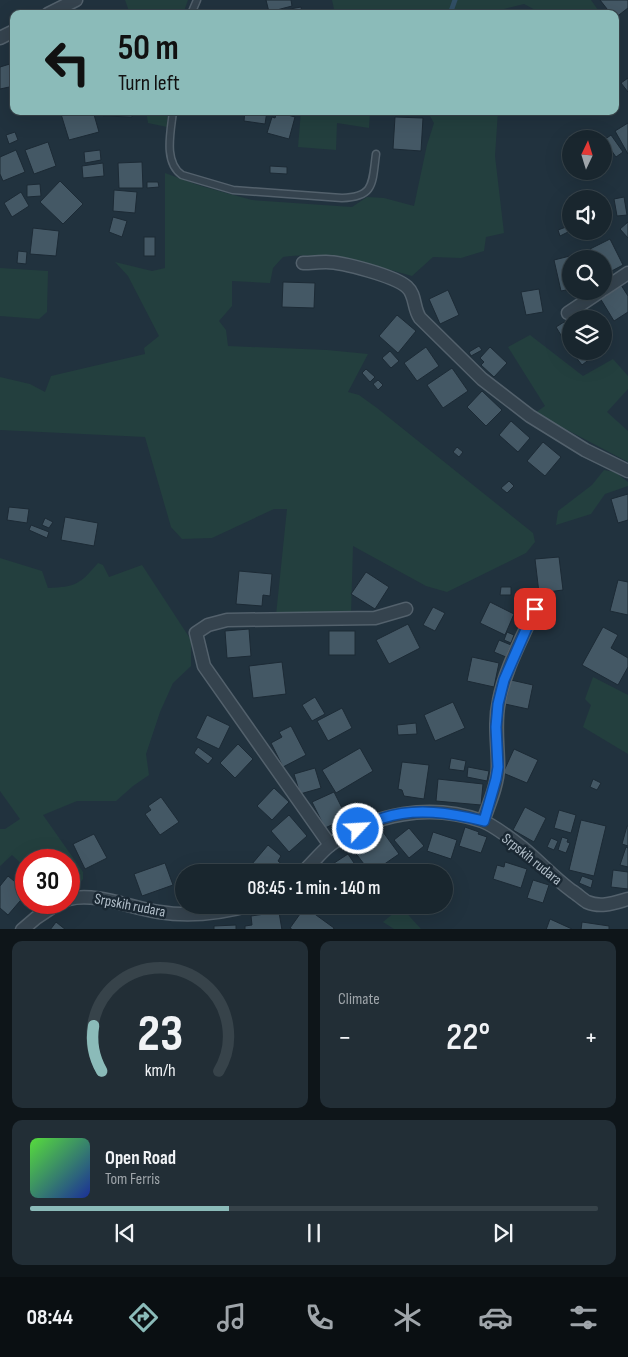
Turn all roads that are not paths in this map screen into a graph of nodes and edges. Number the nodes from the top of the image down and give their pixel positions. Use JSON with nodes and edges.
{"nodes":[{"id":1,"x":76,"y":0,"type":"edge"},
{"id":2,"x":56,"y":10,"type":"edge"},
{"id":3,"x":173,"y":115,"type":"edge"},
{"id":4,"x":376,"y":154,"type":"dead end"},
{"id":5,"x":303,"y":263,"type":"dead end"},
{"id":6,"x":628,"y":274,"type":"edge"},
{"id":7,"x":612,"y":284,"type":"edge"},
{"id":8,"x":587,"y":300,"type":"edge"},
{"id":9,"x":572,"y":310,"type":"edge"},
{"id":10,"x":628,"y":471,"type":"edge"},
{"id":11,"x":535,"y":609,"type":"dead end"},
{"id":12,"x":406,"y":610,"type":"dead end"},
{"id":13,"x":484,"y":821,"type":"junction"},
{"id":14,"x":330,"y":845,"type":"junction"},
{"id":15,"x":311,"y":864,"type":"edge"},
{"id":16,"x":80,"y":898,"type":"edge"},
{"id":17,"x":628,"y":899,"type":"edge"},
{"id":18,"x":175,"y":913,"type":"edge"},
{"id":19,"x":42,"y":914,"type":"edge"},
{"id":20,"x":23,"y":929,"type":"edge"}],
"edges":[{"from":1,"to":2,"type":"street"},
{"from":3,"to":4,"type":"lane"},
{"from":5,"to":10,"type":"street"},
{"from":6,"to":7,"type":"street"},
{"from":8,"to":9,"type":"street"},
{"from":11,"to":13,"type":"street"},
{"from":12,"to":14,"type":"street"},
{"from":13,"to":14,"type":"street","name":"Srpskih rudara"},
{"from":13,"to":17,"type":"street","name":"Srpskih rudara"},
{"from":14,"to":15,"type":"street","name":"Srpskih rudara"},
{"from":16,"to":18,"type":"street","name":"Srpskih rudara"},
{"from":19,"to":20,"type":"street"}]}
